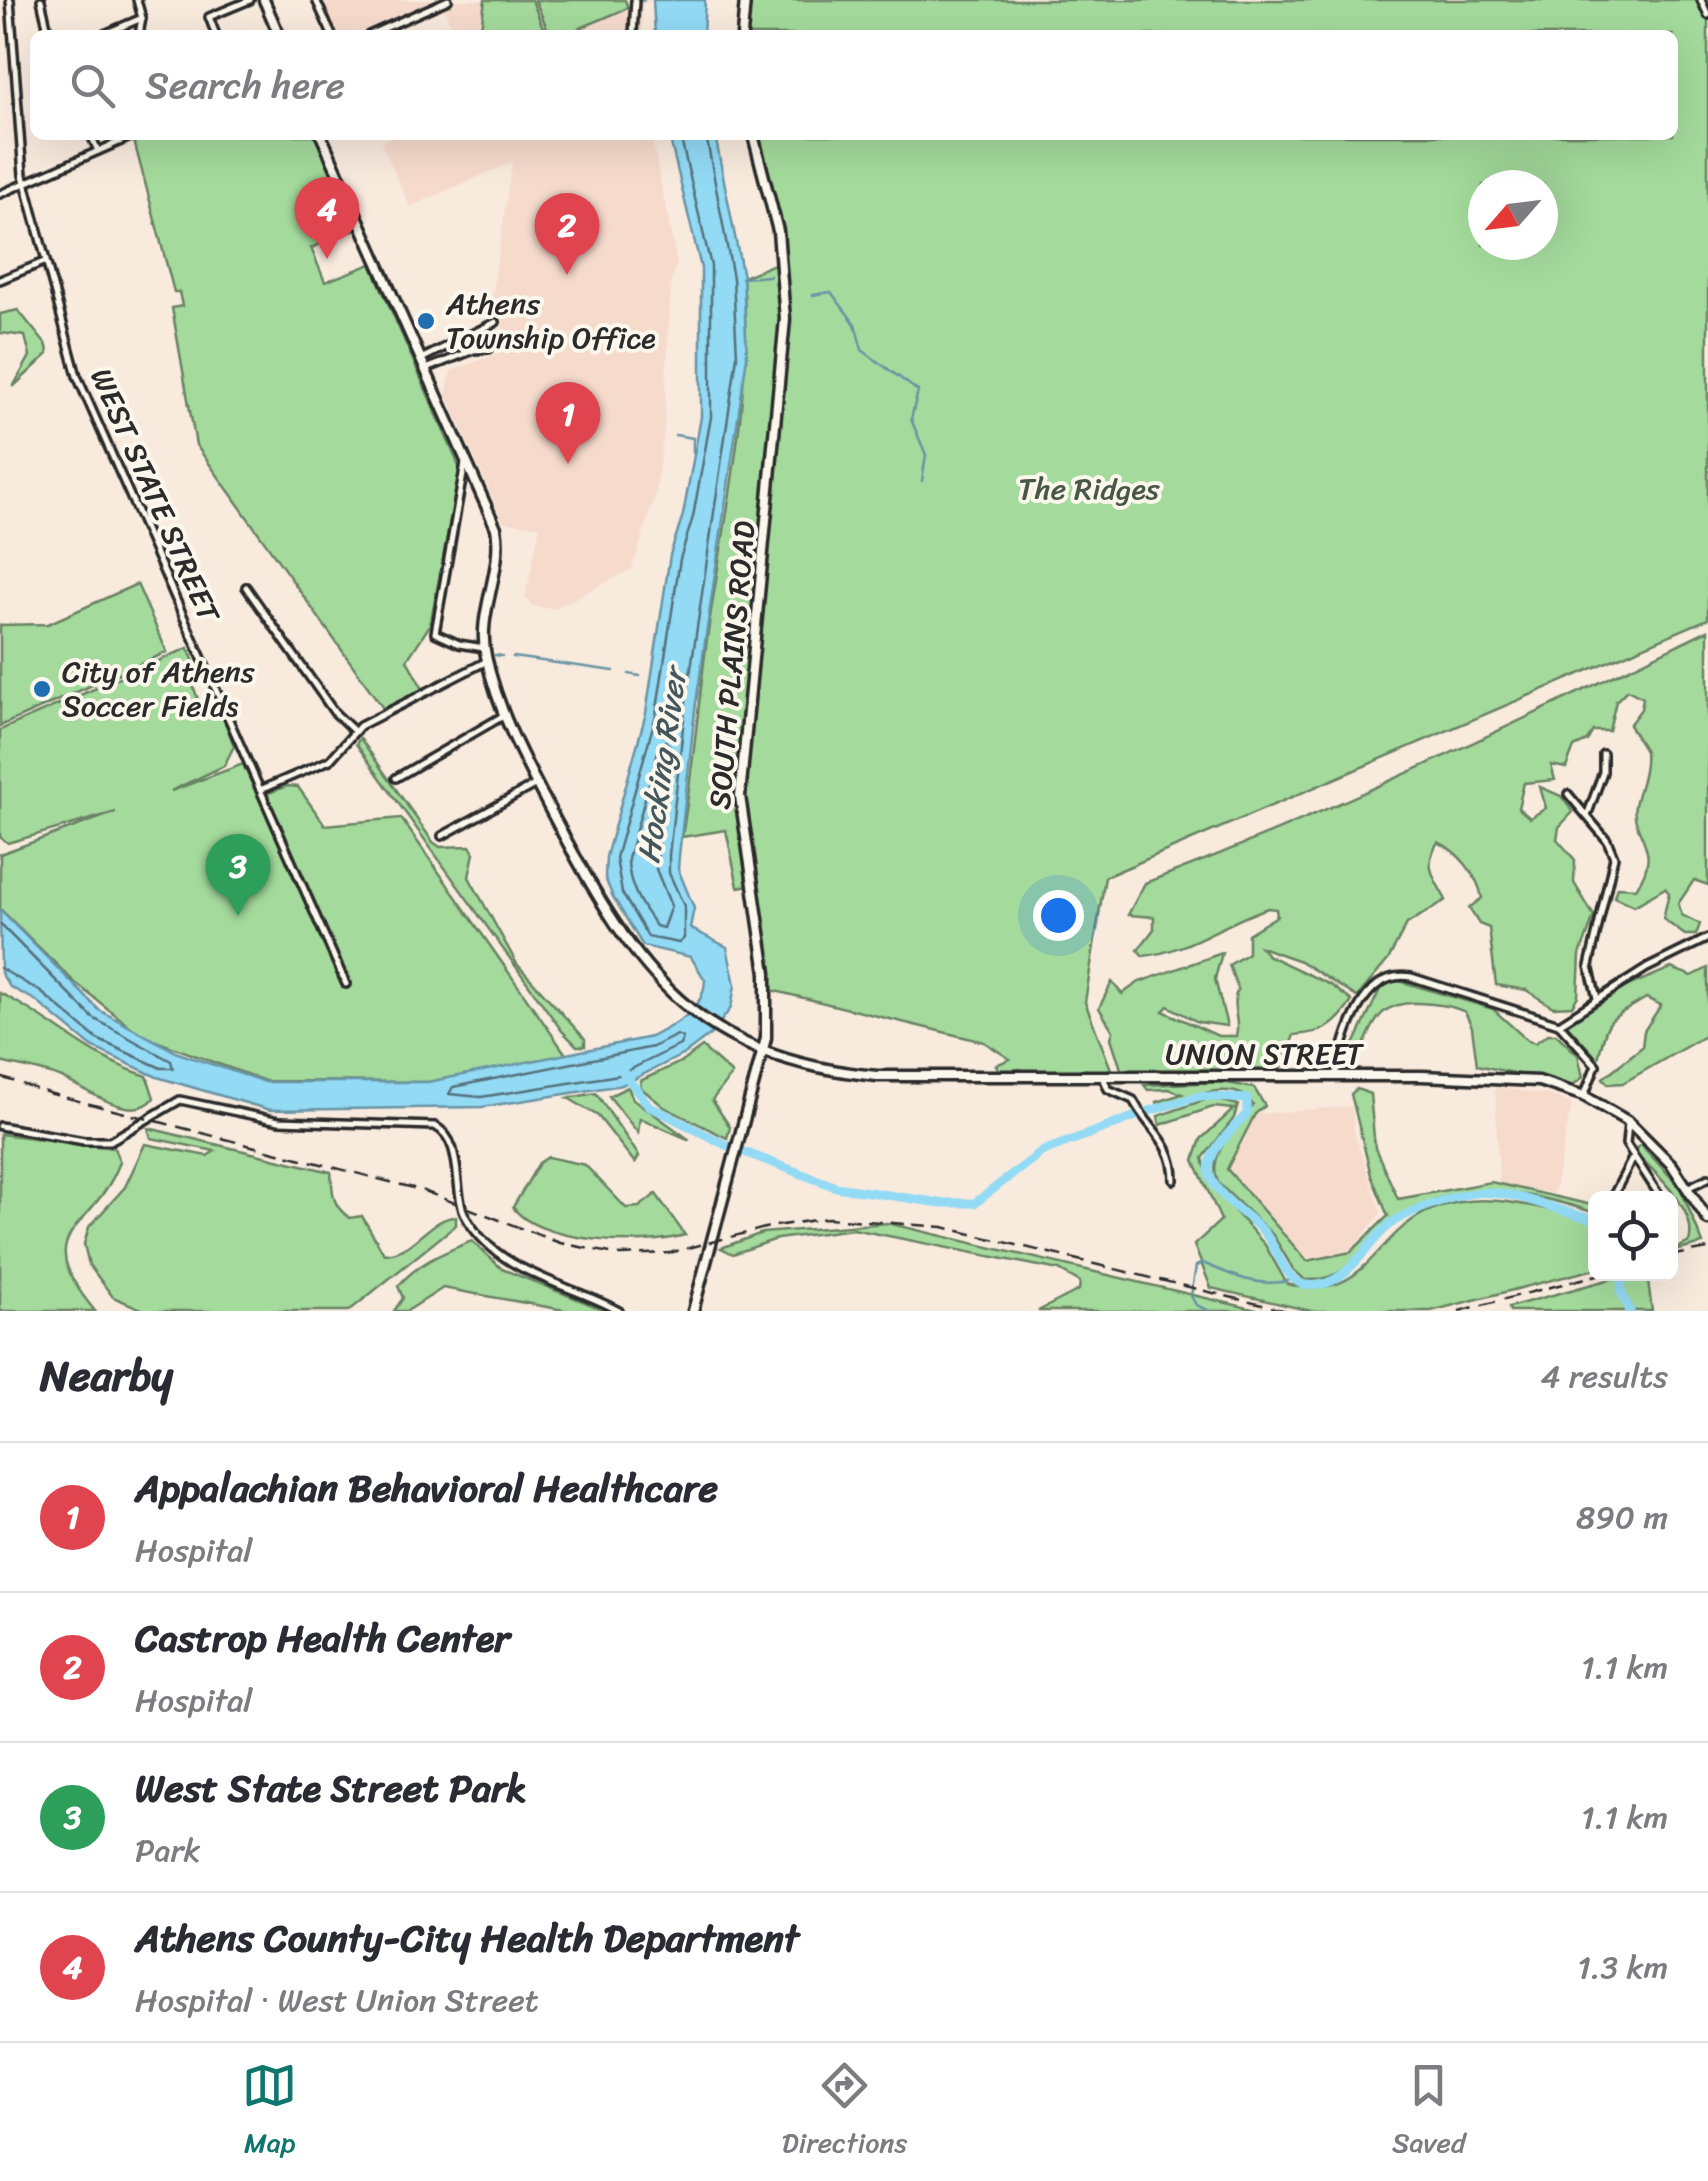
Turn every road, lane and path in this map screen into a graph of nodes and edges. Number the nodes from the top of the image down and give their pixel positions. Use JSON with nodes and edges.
{"nodes":[{"id":1,"x":10,"y":0,"type":"edge"},
{"id":2,"x":41,"y":0,"type":"edge"},
{"id":3,"x":137,"y":0,"type":"edge"},
{"id":4,"x":250,"y":0,"type":"edge"},
{"id":5,"x":264,"y":0,"type":"edge"},
{"id":6,"x":316,"y":0,"type":"edge"},
{"id":7,"x":635,"y":0,"type":"edge"},
{"id":8,"x":745,"y":0,"type":"edge"},
{"id":9,"x":1701,"y":0,"type":"edge"},
{"id":10,"x":444,"y":1,"type":"edge"},
{"id":11,"x":1708,"y":15,"type":"edge"},
{"id":12,"x":142,"y":18,"type":"junction"},
{"id":13,"x":48,"y":30,"type":"edge"},
{"id":14,"x":114,"y":30,"type":"edge"},
{"id":15,"x":140,"y":30,"type":"edge"},
{"id":16,"x":214,"y":30,"type":"edge"},
{"id":17,"x":277,"y":30,"type":"edge"},
{"id":18,"x":330,"y":30,"type":"edge"},
{"id":19,"x":379,"y":30,"type":"edge"},
{"id":20,"x":634,"y":30,"type":"edge"},
{"id":21,"x":742,"y":30,"type":"edge"},
{"id":22,"x":94,"y":140,"type":"edge"},
{"id":23,"x":105,"y":140,"type":"edge"},
{"id":24,"x":124,"y":140,"type":"edge"},
{"id":25,"x":323,"y":140,"type":"edge"},
{"id":26,"x":754,"y":140,"type":"edge"},
{"id":27,"x":101,"y":150,"type":"junction"},
{"id":28,"x":25,"y":182,"type":"junction"},
{"id":29,"x":0,"y":194,"type":"edge"},
{"id":30,"x":44,"y":262,"type":"junction"},
{"id":31,"x":0,"y":280,"type":"edge"},
{"id":32,"x":496,"y":322,"type":"dead end"},
{"id":33,"x":479,"y":333,"type":"junction"},
{"id":34,"x":454,"y":344,"type":"junction"},
{"id":35,"x":458,"y":356,"type":"junction"},
{"id":36,"x":421,"y":359,"type":"junction"},
{"id":37,"x":426,"y":369,"type":"junction"},
{"id":38,"x":466,"y":461,"type":"junction"},
{"id":39,"x":246,"y":586,"type":"dead end"},
{"id":40,"x":484,"y":648,"type":"junction"},
{"id":41,"x":487,"y":661,"type":"junction"},
{"id":42,"x":506,"y":714,"type":"junction"},
{"id":43,"x":354,"y":731,"type":"junction"},
{"id":44,"x":1603,"y":754,"type":"dead end"},
{"id":45,"x":396,"y":778,"type":"dead end"},
{"id":46,"x":536,"y":784,"type":"junction"},
{"id":47,"x":260,"y":790,"type":"junction"},
{"id":48,"x":1568,"y":794,"type":"dead end"},
{"id":49,"x":1586,"y":816,"type":"junction"},
{"id":50,"x":442,"y":836,"type":"dead end"},
{"id":51,"x":1708,"y":938,"type":"edge"},
{"id":52,"x":346,"y":984,"type":"dead end"},
{"id":53,"x":1597,"y":998,"type":"junction"},
{"id":54,"x":1559,"y":1024,"type":"junction"},
{"id":55,"x":765,"y":1054,"type":"junction"},
{"id":56,"x":1336,"y":1076,"type":"junction"},
{"id":57,"x":1103,"y":1078,"type":"junction"},
{"id":58,"x":1584,"y":1096,"type":"junction"},
{"id":59,"x":1628,"y":1122,"type":"junction"},
{"id":60,"x":0,"y":1126,"type":"edge"},
{"id":61,"x":1632,"y":1158,"type":"junction"},
{"id":62,"x":1708,"y":1178,"type":"edge"},
{"id":63,"x":1174,"y":1180,"type":"dead end"},
{"id":64,"x":1688,"y":1188,"type":"junction"},
{"id":65,"x":1616,"y":1191,"type":"edge"},
{"id":66,"x":1655,"y":1191,"type":"edge"},
{"id":67,"x":1708,"y":1220,"type":"edge"},
{"id":68,"x":618,"y":1311,"type":"edge"},
{"id":69,"x":693,"y":1311,"type":"edge"}],
"edges":[{"from":1,"to":28,"type":"street","name":"WEST STATE STREET"},
{"from":2,"to":13,"type":"street"},
{"from":3,"to":12,"type":"street"},
{"from":4,"to":16,"type":"street"},
{"from":5,"to":17,"type":"main road"},
{"from":6,"to":18,"type":"street"},
{"from":7,"to":20,"type":"street"},
{"from":8,"to":21,"type":"main road"},
{"from":9,"to":11,"type":"street"},
{"from":10,"to":19,"type":"street"},
{"from":12,"to":14,"type":"street"},
{"from":12,"to":15,"type":"street"},
{"from":22,"to":27,"type":"street"},
{"from":23,"to":27,"type":"street"},
{"from":24,"to":27,"type":"street"},
{"from":25,"to":36,"type":"main road"},
{"from":26,"to":55,"type":"main road","name":"SOUTH PLAINS ROAD"},
{"from":27,"to":28,"type":"street"},
{"from":28,"to":29,"type":"street"},
{"from":28,"to":30,"type":"street","name":"WEST STATE STREET"},
{"from":30,"to":31,"type":"street"},
{"from":30,"to":47,"type":"street","name":"WEST STATE STREET"},
{"from":32,"to":33,"type":"street"},
{"from":33,"to":34,"type":"street"},
{"from":33,"to":35,"type":"street"},
{"from":34,"to":35,"type":"street"},
{"from":34,"to":36,"type":"street"},
{"from":35,"to":37,"type":"street"},
{"from":36,"to":37,"type":"main road"},
{"from":37,"to":38,"type":"main road"},
{"from":38,"to":40,"type":"main road"},
{"from":38,"to":40,"type":"street"},
{"from":39,"to":43,"type":"street"},
{"from":40,"to":41,"type":"main road","name":"UNION STREET"},
{"from":41,"to":42,"type":"main road","name":"UNION STREET"},
{"from":41,"to":43,"type":"street"},
{"from":42,"to":45,"type":"street"},
{"from":42,"to":46,"type":"main road","name":"UNION STREET"},
{"from":43,"to":47,"type":"street"},
{"from":44,"to":49,"type":"street"},
{"from":46,"to":50,"type":"street"},
{"from":46,"to":55,"type":"main road","name":"UNION STREET"},
{"from":47,"to":52,"type":"street","name":"WEST STATE STREET"},
{"from":48,"to":49,"type":"street"},
{"from":49,"to":53,"type":"street"},
{"from":51,"to":53,"type":"street"},
{"from":53,"to":54,"type":"street"},
{"from":54,"to":56,"type":"street"},
{"from":54,"to":58,"type":"street"},
{"from":55,"to":57,"type":"main road","name":"UNION STREET"},
{"from":55,"to":69,"type":"main road","name":"SOUTH PLAINS ROAD"},
{"from":56,"to":57,"type":"main road","name":"UNION STREET"},
{"from":56,"to":58,"type":"main road","name":"UNION STREET"},
{"from":57,"to":63,"type":"street"},
{"from":58,"to":59,"type":"main road","name":"UNION STREET"},
{"from":59,"to":61,"type":"street"},
{"from":59,"to":64,"type":"main road","name":"UNION STREET"},
{"from":60,"to":68,"type":"street"},
{"from":61,"to":65,"type":"street"},
{"from":61,"to":66,"type":"street"},
{"from":62,"to":64,"type":"street"},
{"from":64,"to":67,"type":"main road","name":"UNION STREET"}]}
